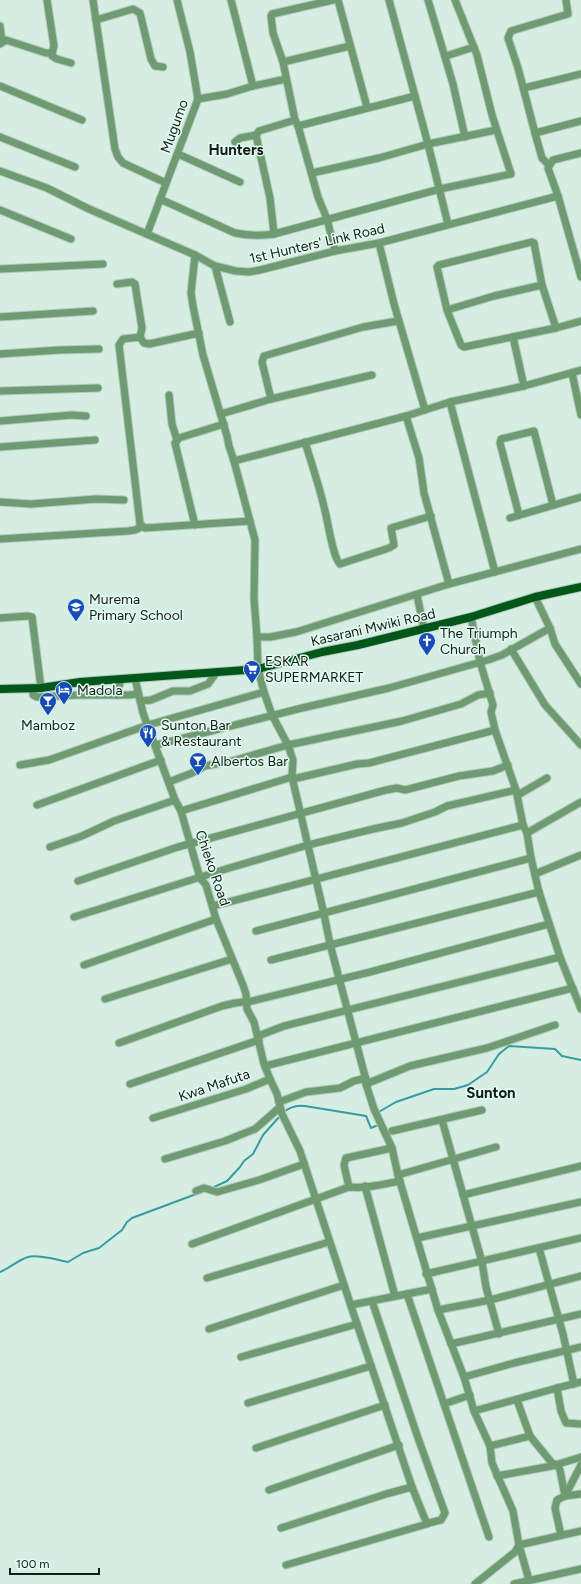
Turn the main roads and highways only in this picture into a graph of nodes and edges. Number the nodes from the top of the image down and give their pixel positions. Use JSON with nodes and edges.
{"nodes":[{"id":1,"x":581,"y":587,"type":"edge"},
{"id":2,"x":0,"y":689,"type":"edge"}],
"edges":[{"from":1,"to":2,"type":"main road","name":"Kasarani Mwiki Road"}]}
